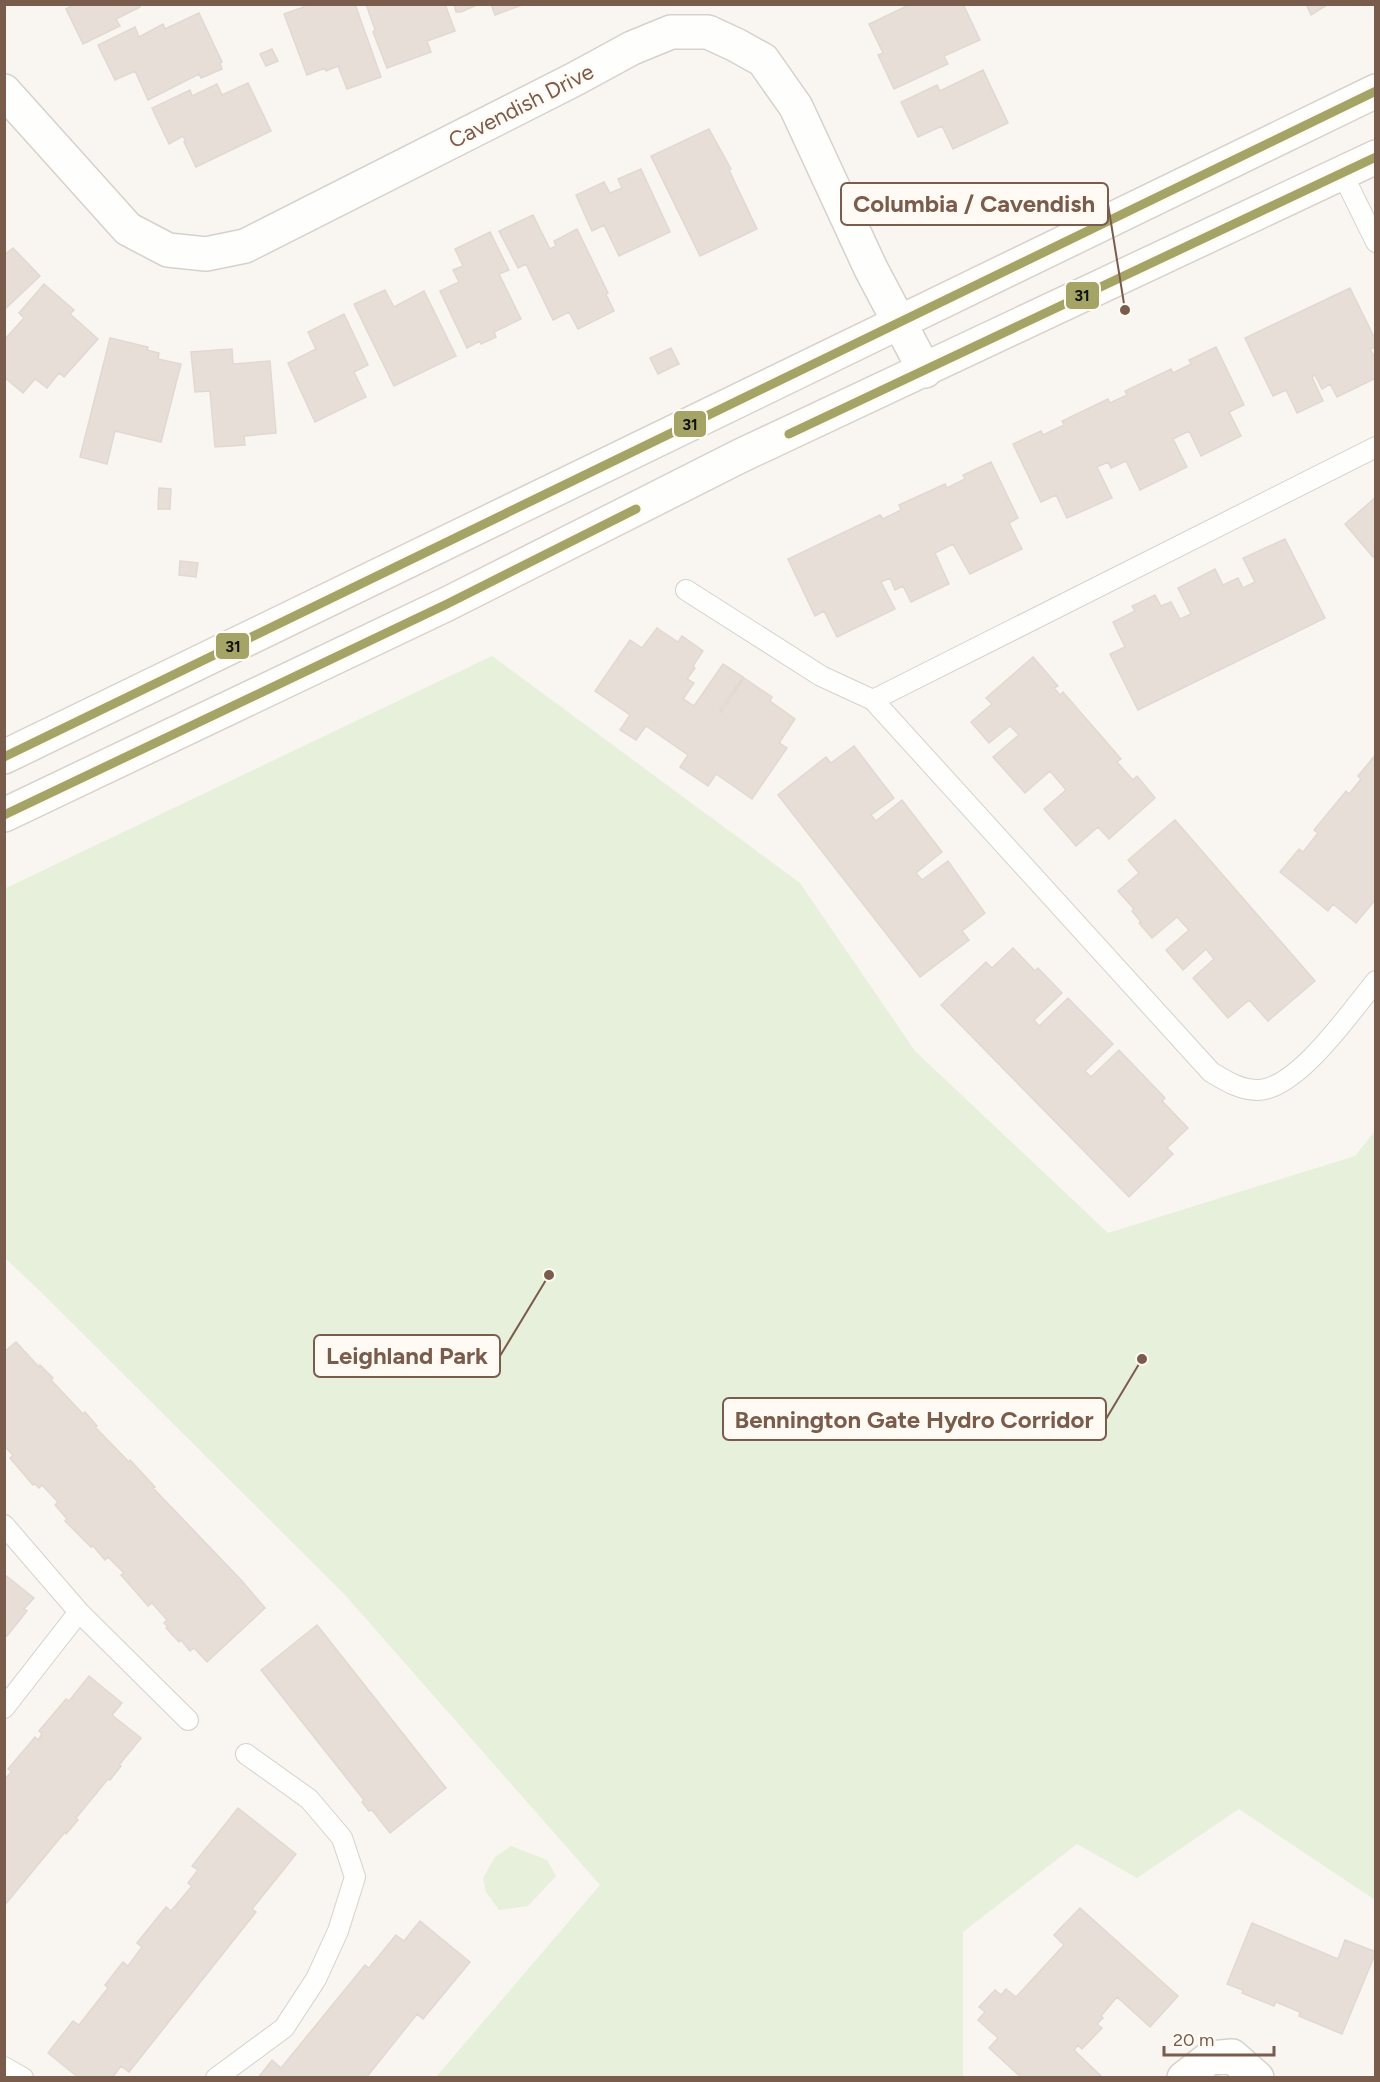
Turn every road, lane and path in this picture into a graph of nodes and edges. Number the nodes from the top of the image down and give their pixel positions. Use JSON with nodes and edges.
{"nodes":[{"id":1,"x":4,"y":91,"type":"edge"},
{"id":2,"x":1376,"y":91,"type":"edge"},
{"id":3,"x":1376,"y":158,"type":"edge"},
{"id":4,"x":1342,"y":173,"type":"junction"},
{"id":5,"x":1376,"y":242,"type":"edge"},
{"id":6,"x":899,"y":322,"type":"junction"},
{"id":7,"x":925,"y":371,"type":"junction"},
{"id":8,"x":1376,"y":447,"type":"edge"},
{"id":9,"x":686,"y":590,"type":"dead end"},
{"id":10,"x":873,"y":699,"type":"junction"},
{"id":11,"x":4,"y":757,"type":"edge"},
{"id":12,"x":4,"y":814,"type":"edge"},
{"id":13,"x":1376,"y":981,"type":"edge"},
{"id":14,"x":4,"y":1525,"type":"edge"},
{"id":15,"x":79,"y":1612,"type":"junction"},
{"id":16,"x":4,"y":1708,"type":"edge"},
{"id":17,"x":188,"y":1720,"type":"dead end"},
{"id":18,"x":246,"y":1754,"type":"dead end"},
{"id":19,"x":4,"y":2067,"type":"edge"},
{"id":20,"x":23,"y":2078,"type":"edge"},
{"id":21,"x":216,"y":2078,"type":"edge"},
{"id":22,"x":1185,"y":2078,"type":"edge"},
{"id":23,"x":1257,"y":2078,"type":"edge"}],
"edges":[{"from":1,"to":6,"type":"main road","name":"Cavendish Drive"},
{"from":2,"to":6,"type":"main road"},
{"from":3,"to":4,"type":"main road"},
{"from":4,"to":5,"type":"lane"},
{"from":4,"to":7,"type":"main road"},
{"from":6,"to":7,"type":"main road","name":"Cavendish Drive"},
{"from":6,"to":11,"type":"main road"},
{"from":7,"to":12,"type":"main road"},
{"from":8,"to":10,"type":"lane"},
{"from":9,"to":10,"type":"lane"},
{"from":10,"to":13,"type":"lane"},
{"from":14,"to":15,"type":"lane"},
{"from":15,"to":16,"type":"lane"},
{"from":15,"to":17,"type":"lane"},
{"from":18,"to":21,"type":"lane"},
{"from":19,"to":20,"type":"lane"},
{"from":22,"to":23,"type":"main road"}]}
